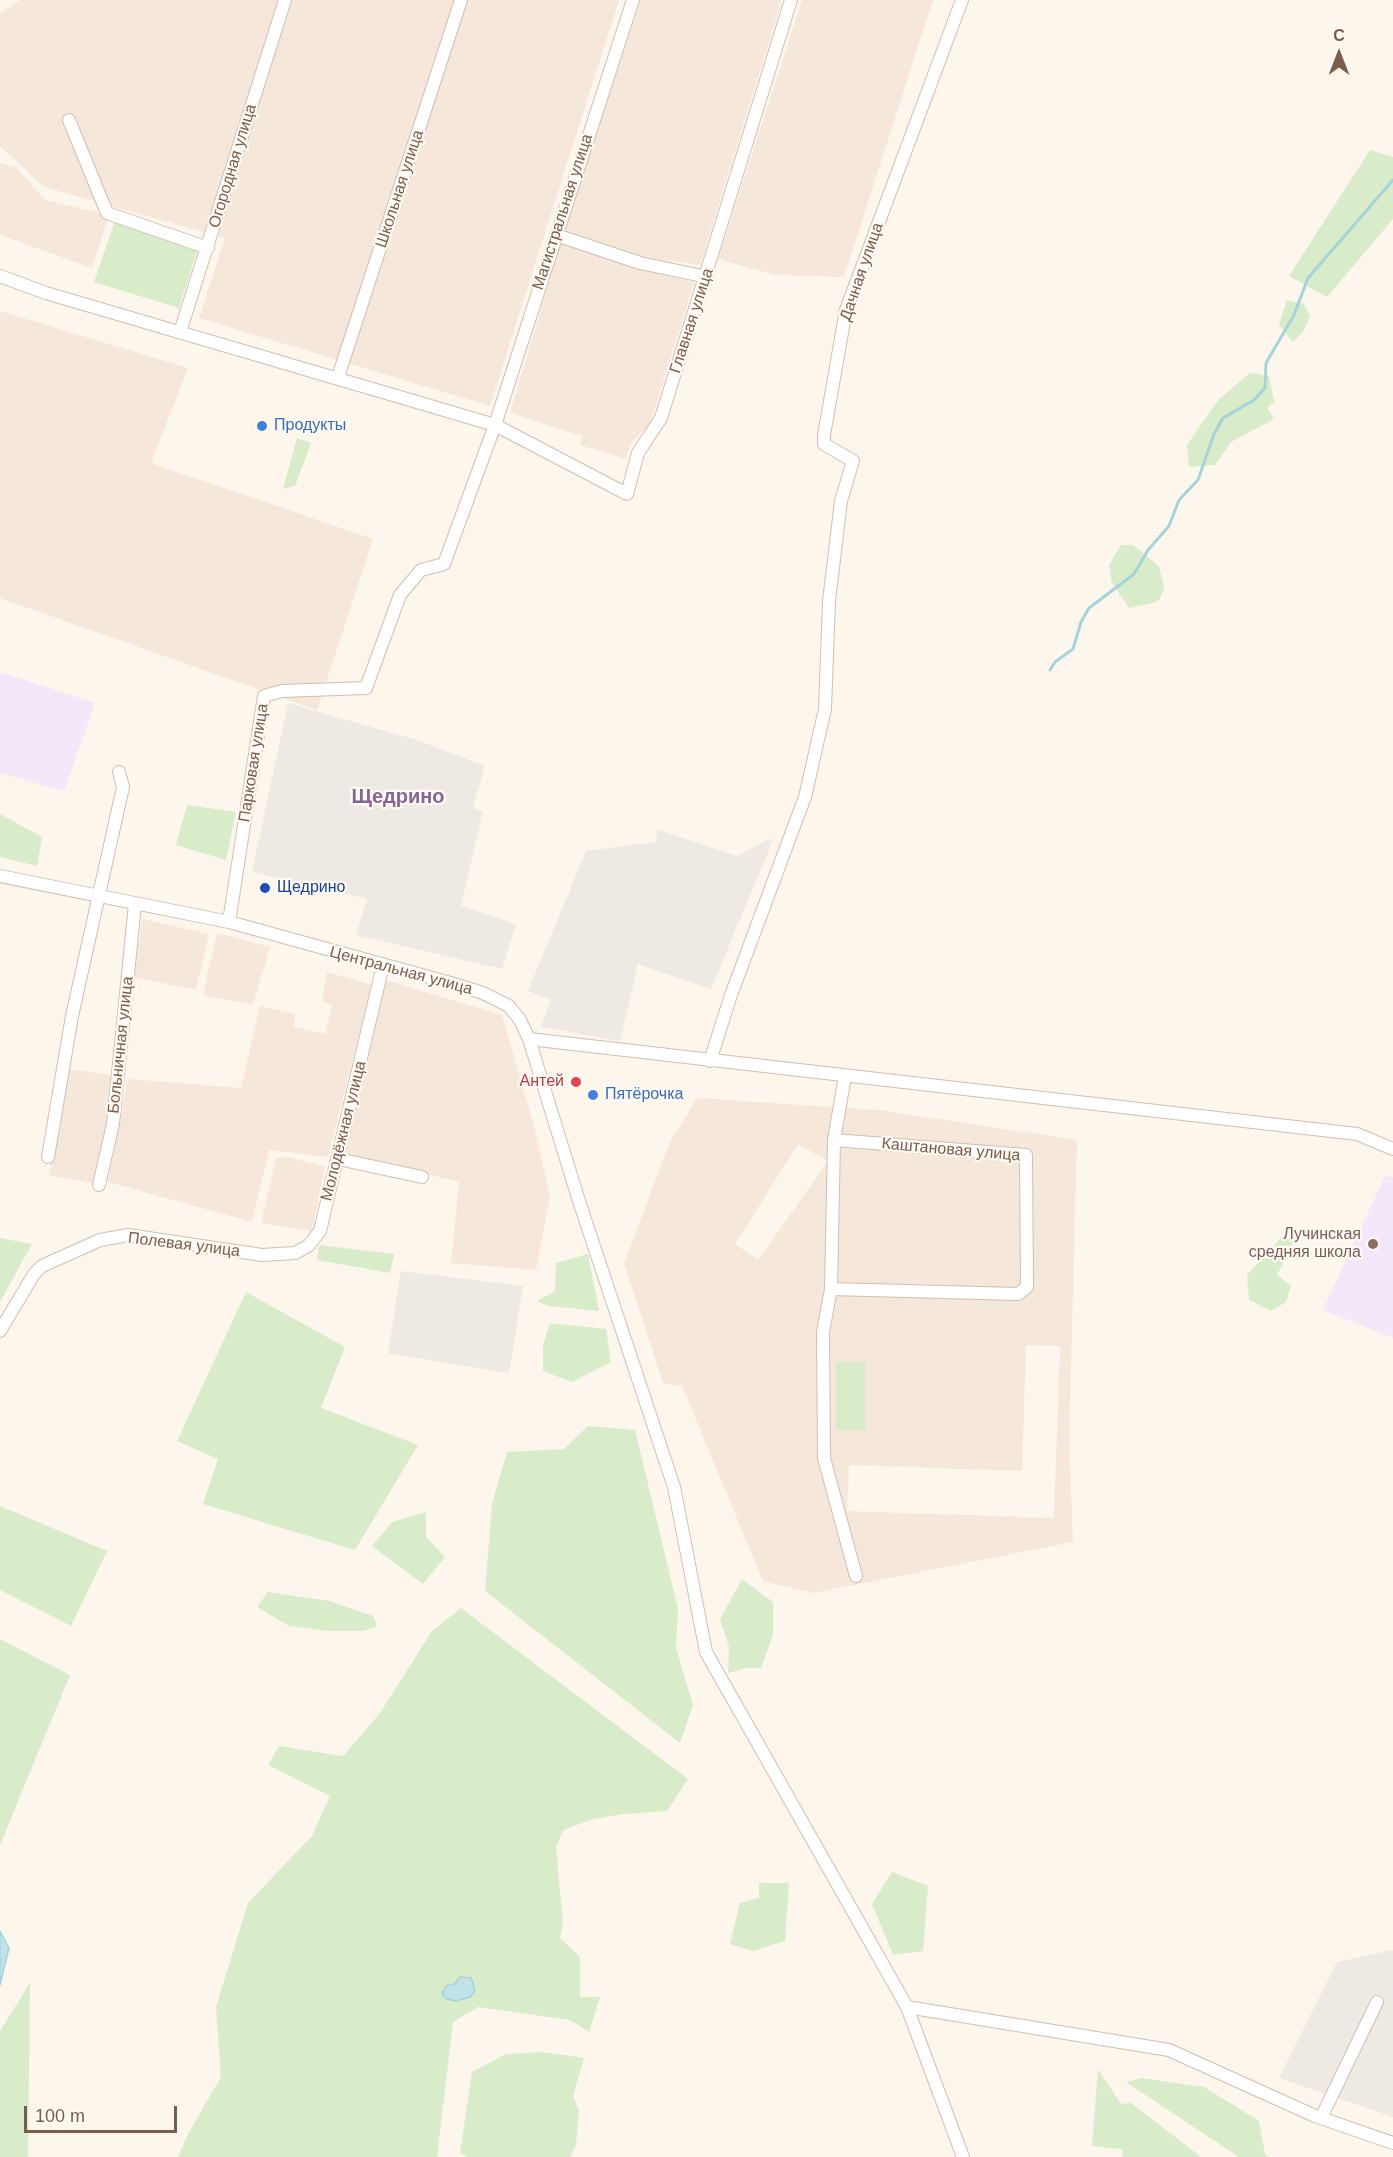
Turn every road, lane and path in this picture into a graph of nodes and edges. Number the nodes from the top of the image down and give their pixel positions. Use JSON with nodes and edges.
{"nodes":[{"id":1,"x":285,"y":0,"type":"edge"},
{"id":2,"x":461,"y":0,"type":"edge"},
{"id":3,"x":633,"y":0,"type":"edge"},
{"id":4,"x":791,"y":0,"type":"edge"},
{"id":5,"x":962,"y":0,"type":"edge"},
{"id":6,"x":69,"y":120,"type":"dead end"},
{"id":7,"x":556,"y":235,"type":"junction"},
{"id":8,"x":208,"y":248,"type":"junction"},
{"id":9,"x":0,"y":276,"type":"edge"},
{"id":10,"x":706,"y":277,"type":"junction"},
{"id":11,"x":180,"y":332,"type":"junction"},
{"id":12,"x":338,"y":377,"type":"junction"},
{"id":13,"x":495,"y":425,"type":"junction"},
{"id":14,"x":400,"y":595,"type":"joint"},
{"id":15,"x":119,"y":772,"type":"dead end"},
{"id":16,"x":0,"y":876,"type":"edge"},
{"id":17,"x":98,"y":897,"type":"junction"},
{"id":18,"x":135,"y":904,"type":"junction"},
{"id":19,"x":229,"y":922,"type":"junction"},
{"id":20,"x":383,"y":965,"type":"junction"},
{"id":21,"x":529,"y":1039,"type":"junction"},
{"id":22,"x":710,"y":1061,"type":"junction"},
{"id":23,"x":845,"y":1076,"type":"junction"},
{"id":24,"x":834,"y":1140,"type":"junction"},
{"id":25,"x":1393,"y":1149,"type":"edge"},
{"id":26,"x":48,"y":1156,"type":"dead end"},
{"id":27,"x":338,"y":1159,"type":"junction"},
{"id":28,"x":422,"y":1177,"type":"dead end"},
{"id":29,"x":99,"y":1185,"type":"dead end"},
{"id":30,"x":262,"y":1255,"type":"joint"},
{"id":31,"x":831,"y":1289,"type":"junction"},
{"id":32,"x":0,"y":1330,"type":"edge"},
{"id":33,"x":856,"y":1576,"type":"dead end"},
{"id":34,"x":1377,"y":2002,"type":"dead end"},
{"id":35,"x":907,"y":2007,"type":"junction"},
{"id":36,"x":1321,"y":2118,"type":"junction"},
{"id":37,"x":1393,"y":2143,"type":"edge"},
{"id":38,"x":963,"y":2157,"type":"edge"}],
"edges":[{"from":1,"to":8,"type":"street","name":"Огородная улица"},
{"from":2,"to":12,"type":"street","name":"Школьная улица"},
{"from":3,"to":7,"type":"street","name":"Магистральная улица"},
{"from":4,"to":10,"type":"street","name":"Главная улица"},
{"from":5,"to":22,"type":"street","name":"Дачная улица"},
{"from":6,"to":8,"type":"street"},
{"from":7,"to":10,"type":"street"},
{"from":7,"to":13,"type":"street","name":"Магистральная улица"},
{"from":8,"to":11,"type":"street","name":"Огородная улица"},
{"from":9,"to":11,"type":"street"},
{"from":10,"to":13,"type":"street","name":"Главная улица"},
{"from":11,"to":12,"type":"street"},
{"from":12,"to":13,"type":"street"},
{"from":13,"to":14,"type":"street","name":"Магистральная улица"},
{"from":14,"to":19,"type":"street","name":"Парковая улица"},
{"from":15,"to":17,"type":"street"},
{"from":16,"to":17,"type":"street","name":"Центральная улица"},
{"from":17,"to":18,"type":"street","name":"Центральная улица"},
{"from":17,"to":26,"type":"street"},
{"from":18,"to":19,"type":"street","name":"Центральная улица"},
{"from":18,"to":29,"type":"street","name":"Больничная улица"},
{"from":19,"to":20,"type":"street","name":"Центральная улица"},
{"from":20,"to":21,"type":"street","name":"Центральная улица"},
{"from":20,"to":27,"type":"street","name":"Молодёжная улица"},
{"from":21,"to":22,"type":"street"},
{"from":21,"to":35,"type":"street","name":"Центральная улица"},
{"from":22,"to":23,"type":"street"},
{"from":23,"to":24,"type":"street"},
{"from":23,"to":25,"type":"street"},
{"from":24,"to":31,"type":"street"},
{"from":24,"to":31,"type":"street","name":"Каштановая улица"},
{"from":27,"to":28,"type":"street"},
{"from":27,"to":30,"type":"street","name":"Молодёжная улица"},
{"from":30,"to":32,"type":"street","name":"Полевая улица"},
{"from":31,"to":33,"type":"street"},
{"from":34,"to":36,"type":"street"},
{"from":35,"to":36,"type":"street"},
{"from":35,"to":38,"type":"street","name":"Центральная улица"},
{"from":36,"to":37,"type":"street"}]}
